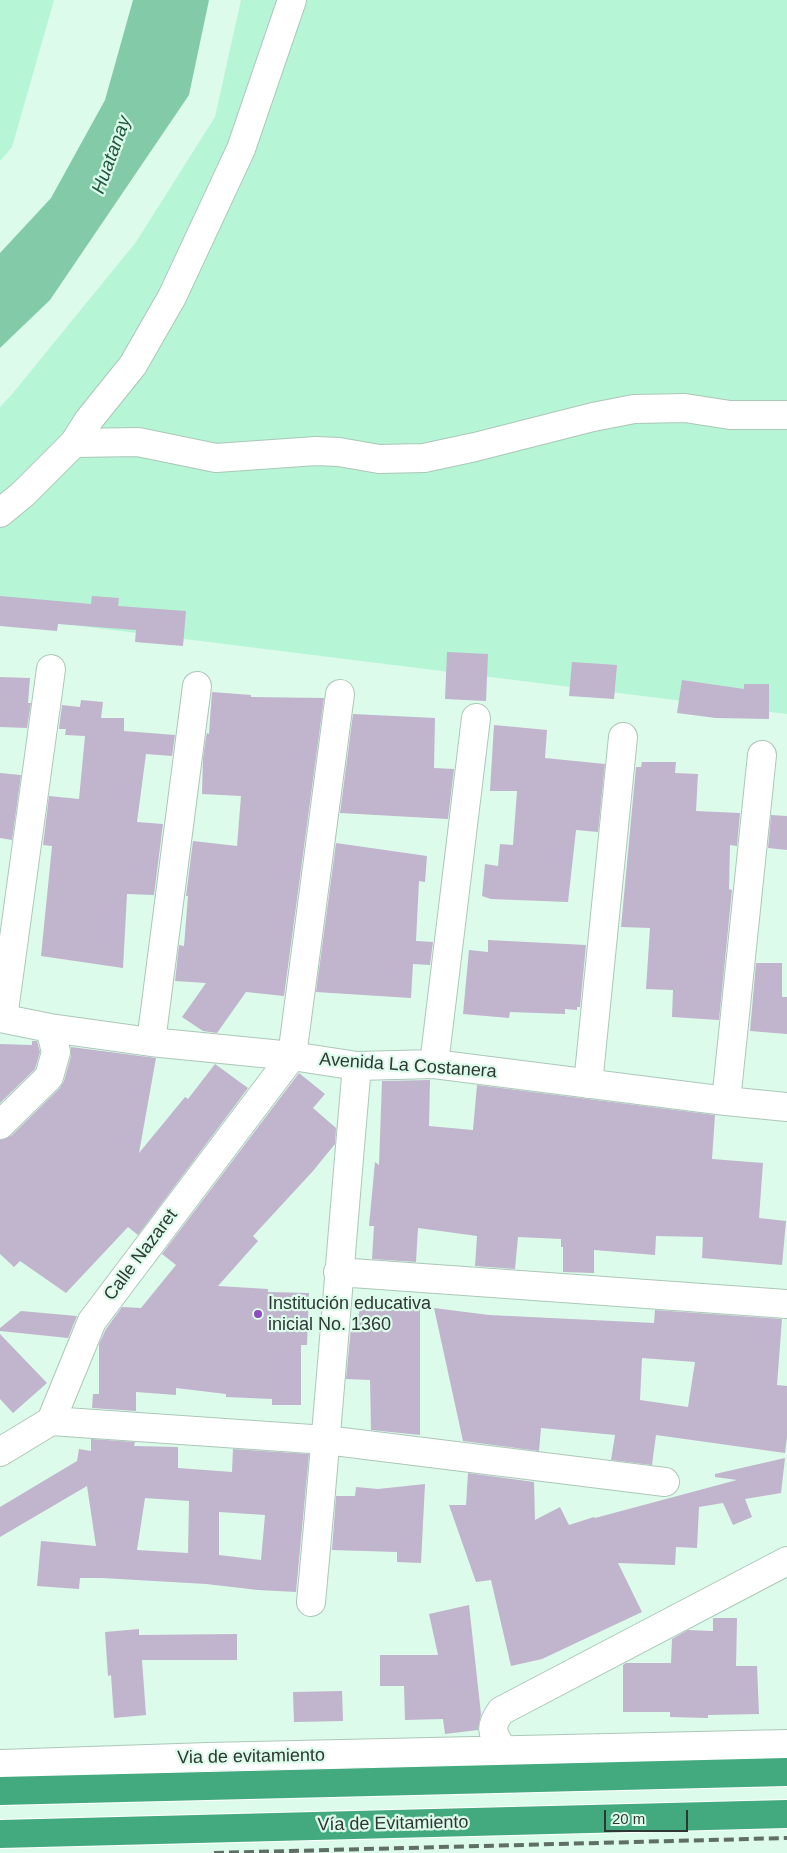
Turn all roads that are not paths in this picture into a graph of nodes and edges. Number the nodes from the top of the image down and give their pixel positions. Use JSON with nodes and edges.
{"nodes":[{"id":1,"x":292,"y":0,"type":"edge"},
{"id":2,"x":787,"y":415,"type":"edge"},
{"id":3,"x":74,"y":443,"type":"junction"},
{"id":4,"x":0,"y":513,"type":"edge"},
{"id":5,"x":51,"y":669,"type":"dead end"},
{"id":6,"x":198,"y":686,"type":"dead end"},
{"id":7,"x":340,"y":694,"type":"dead end"},
{"id":8,"x":476,"y":718,"type":"dead end"},
{"id":9,"x":623,"y":737,"type":"dead end"},
{"id":10,"x":762,"y":755,"type":"dead end"},
{"id":11,"x":1,"y":1018,"type":"edge"},
{"id":12,"x":50,"y":1028,"type":"junction"},
{"id":13,"x":151,"y":1042,"type":"junction"},
{"id":14,"x":292,"y":1056,"type":"junction"},
{"id":15,"x":434,"y":1064,"type":"junction"},
{"id":16,"x":357,"y":1066,"type":"junction"},
{"id":17,"x":588,"y":1084,"type":"junction"},
{"id":18,"x":726,"y":1101,"type":"junction"},
{"id":19,"x":787,"y":1107,"type":"edge"},
{"id":20,"x":0,"y":1125,"type":"edge"},
{"id":21,"x":338,"y":1272,"type":"junction"},
{"id":22,"x":787,"y":1304,"type":"edge"},
{"id":23,"x":51,"y":1421,"type":"junction"},
{"id":24,"x":326,"y":1440,"type":"junction"},
{"id":25,"x":0,"y":1452,"type":"edge"},
{"id":26,"x":665,"y":1482,"type":"dead end"},
{"id":27,"x":787,"y":1561,"type":"edge"},
{"id":28,"x":311,"y":1602,"type":"dead end"},
{"id":29,"x":787,"y":1744,"type":"edge"},
{"id":30,"x":503,"y":1751,"type":"junction"},
{"id":31,"x":0,"y":1764,"type":"edge"},
{"id":32,"x":787,"y":1772,"type":"edge"},
{"id":33,"x":0,"y":1791,"type":"edge"},
{"id":34,"x":787,"y":1814,"type":"edge"},
{"id":35,"x":0,"y":1834,"type":"edge"}],
"edges":[{"from":1,"to":3,"type":"street"},
{"from":2,"to":3,"type":"street"},
{"from":3,"to":4,"type":"street"},
{"from":5,"to":11,"type":"street"},
{"from":6,"to":13,"type":"street"},
{"from":7,"to":14,"type":"street"},
{"from":8,"to":15,"type":"street"},
{"from":9,"to":17,"type":"street"},
{"from":10,"to":18,"type":"street"},
{"from":11,"to":12,"type":"street","name":"Avenida La Costanera"},
{"from":12,"to":13,"type":"street","name":"Avenida La Costanera"},
{"from":12,"to":20,"type":"street"},
{"from":13,"to":14,"type":"street","name":"Avenida La Costanera"},
{"from":14,"to":16,"type":"street","name":"Avenida La Costanera"},
{"from":14,"to":23,"type":"street","name":"Calle Nazaret"},
{"from":15,"to":16,"type":"street","name":"Avenida La Costanera"},
{"from":15,"to":17,"type":"street","name":"Avenida La Costanera"},
{"from":16,"to":21,"type":"street"},
{"from":17,"to":18,"type":"street","name":"Avenida La Costanera"},
{"from":18,"to":19,"type":"street","name":"Avenida La Costanera"},
{"from":21,"to":22,"type":"street"},
{"from":21,"to":24,"type":"street"},
{"from":23,"to":24,"type":"street"},
{"from":23,"to":25,"type":"street"},
{"from":24,"to":26,"type":"street"},
{"from":24,"to":28,"type":"street"},
{"from":27,"to":30,"type":"street"},
{"from":29,"to":30,"type":"street","name":"Via de evitamiento"},
{"from":30,"to":31,"type":"street","name":"Via de evitamiento"},
{"from":32,"to":33,"type":"highway"},
{"from":34,"to":35,"type":"highway","name":"Vía de Evitamiento"}]}
